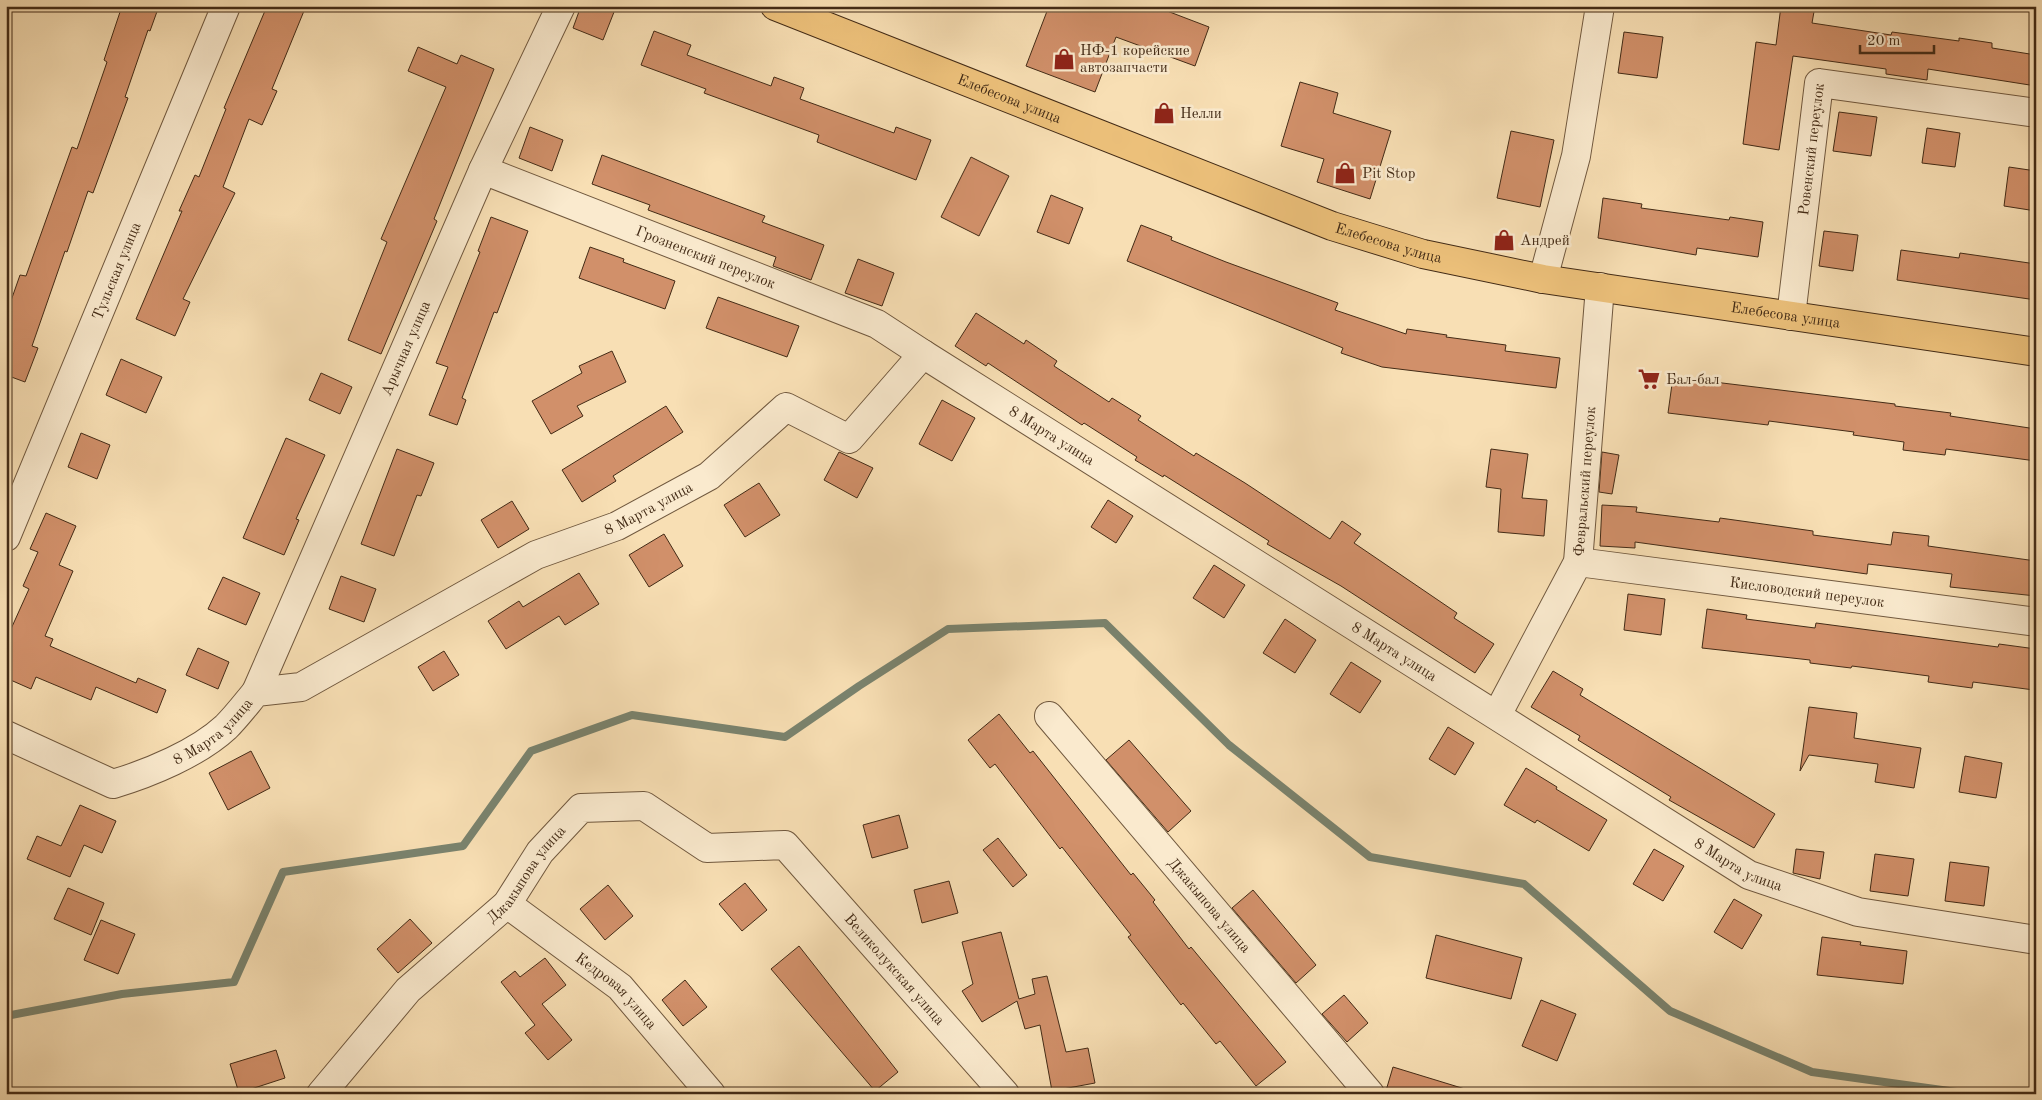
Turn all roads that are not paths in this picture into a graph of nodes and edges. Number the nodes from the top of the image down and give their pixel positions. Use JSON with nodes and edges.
{"nodes":[{"id":1,"x":226,"y":6,"type":"edge"},
{"id":2,"x":561,"y":6,"type":"edge"},
{"id":3,"x":775,"y":6,"type":"edge"},
{"id":4,"x":1600,"y":6,"type":"edge"},
{"id":5,"x":2036,"y":113,"type":"edge"},
{"id":6,"x":483,"y":170,"type":"junction"},
{"id":7,"x":1543,"y":279,"type":"junction"},
{"id":8,"x":1600,"y":288,"type":"junction"},
{"id":9,"x":1791,"y":316,"type":"junction"},
{"id":10,"x":2036,"y":352,"type":"edge"},
{"id":11,"x":923,"y":354,"type":"junction"},
{"id":12,"x":6,"y":536,"type":"edge"},
{"id":13,"x":1578,"y":562,"type":"junction"},
{"id":14,"x":2036,"y":622,"type":"edge"},
{"id":15,"x":256,"y":692,"type":"junction"},
{"id":16,"x":1497,"y":715,"type":"junction"},
{"id":17,"x":1049,"y":716,"type":"dead end"},
{"id":18,"x":6,"y":736,"type":"edge"},
{"id":19,"x":785,"y":845,"type":"joint"},
{"id":20,"x":508,"y":904,"type":"junction"},
{"id":21,"x":2036,"y":940,"type":"edge"},
{"id":22,"x":321,"y":1094,"type":"edge"},
{"id":23,"x":711,"y":1094,"type":"edge"},
{"id":24,"x":1005,"y":1094,"type":"edge"},
{"id":25,"x":1370,"y":1094,"type":"edge"}],
"edges":[{"from":1,"to":12,"type":"street","name":"Тульская улица"},
{"from":2,"to":6,"type":"street","name":"Арычная улица"},
{"from":3,"to":7,"type":"main road","name":"Елебесова улица"},
{"from":4,"to":7,"type":"street"},
{"from":5,"to":9,"type":"street","name":"Ровенский переулок"},
{"from":6,"to":11,"type":"street","name":"Грозненский переулок"},
{"from":6,"to":15,"type":"street","name":"Арычная улица"},
{"from":7,"to":8,"type":"main road","name":"Елебесова улица"},
{"from":8,"to":9,"type":"main road","name":"Елебесова улица"},
{"from":8,"to":13,"type":"street","name":"Февральский переулок"},
{"from":9,"to":10,"type":"main road","name":"Елебесова улица"},
{"from":11,"to":15,"type":"street","name":"8 Марта улица"},
{"from":11,"to":16,"type":"street","name":"8 Марта улица"},
{"from":13,"to":14,"type":"street","name":"Кисловодский переулок"},
{"from":13,"to":16,"type":"street","name":"Февральский переулок"},
{"from":15,"to":18,"type":"street","name":"8 Марта улица"},
{"from":16,"to":21,"type":"street","name":"8 Марта улица"},
{"from":17,"to":25,"type":"street","name":"Джакыпова улица"},
{"from":19,"to":20,"type":"street","name":"Джакыпова улица"},
{"from":19,"to":24,"type":"street","name":"Великолукская улица"},
{"from":20,"to":22,"type":"street","name":"Джакыпова улица"},
{"from":20,"to":23,"type":"street","name":"Кедровая улица"}]}
